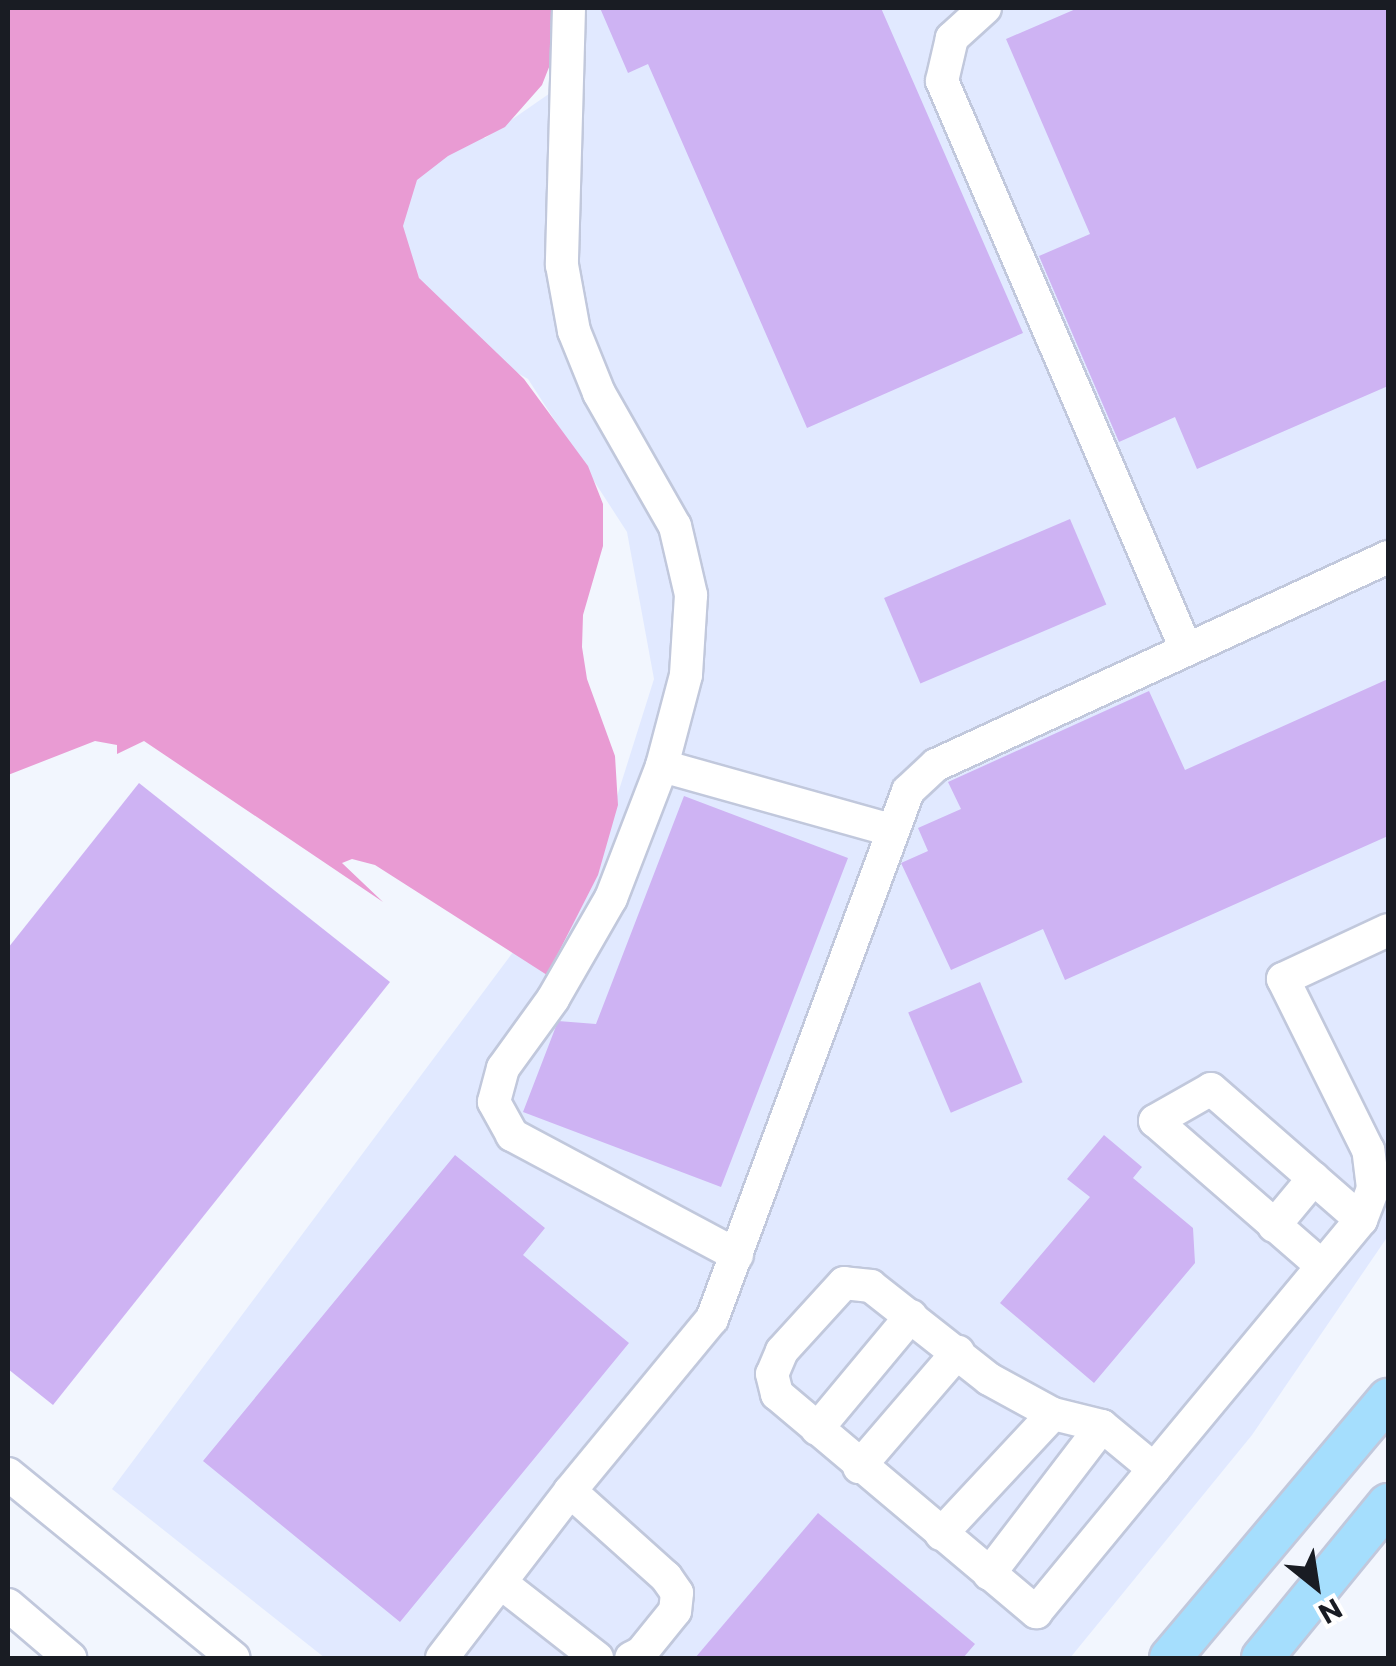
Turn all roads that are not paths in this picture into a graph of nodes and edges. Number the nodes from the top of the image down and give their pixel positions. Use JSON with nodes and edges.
{"nodes":[{"id":1,"x":570,"y":8,"type":"edge"},
{"id":2,"x":985,"y":8,"type":"edge"},
{"id":3,"x":1388,"y":557,"type":"edge"},
{"id":4,"x":1186,"y":649,"type":"junction"},
{"id":5,"x":662,"y":766,"type":"junction"},
{"id":6,"x":891,"y":830,"type":"junction"},
{"id":7,"x":1388,"y":930,"type":"edge"},
{"id":8,"x":1378,"y":1144,"type":"edge"},
{"id":9,"x":1314,"y":1178,"type":"junction"},
{"id":10,"x":1361,"y":1220,"type":"junction"},
{"id":11,"x":1274,"y":1226,"type":"junction"},
{"id":12,"x":736,"y":1255,"type":"junction"},
{"id":13,"x":1322,"y":1266,"type":"junction"},
{"id":14,"x":910,"y":1316,"type":"junction"},
{"id":15,"x":958,"y":1352,"type":"junction"},
{"id":16,"x":1388,"y":1399,"type":"edge"},
{"id":17,"x":1053,"y":1414,"type":"junction"},
{"id":18,"x":1102,"y":1426,"type":"junction"},
{"id":19,"x":817,"y":1430,"type":"junction"},
{"id":20,"x":859,"y":1467,"type":"junction"},
{"id":21,"x":1154,"y":1470,"type":"junction"},
{"id":22,"x":8,"y":1474,"type":"edge"},
{"id":23,"x":570,"y":1491,"type":"junction"},
{"id":24,"x":1388,"y":1504,"type":"edge"},
{"id":25,"x":941,"y":1534,"type":"junction"},
{"id":26,"x":989,"y":1574,"type":"junction"},
{"id":27,"x":501,"y":1583,"type":"junction"},
{"id":28,"x":8,"y":1606,"type":"edge"},
{"id":29,"x":70,"y":1658,"type":"edge"},
{"id":30,"x":234,"y":1658,"type":"edge"},
{"id":31,"x":442,"y":1658,"type":"edge"},
{"id":32,"x":597,"y":1658,"type":"edge"},
{"id":33,"x":631,"y":1658,"type":"edge"},
{"id":34,"x":1170,"y":1658,"type":"edge"},
{"id":35,"x":1262,"y":1658,"type":"edge"}],
"edges":[{"from":1,"to":5,"type":"street"},
{"from":2,"to":4,"type":"street"},
{"from":3,"to":4,"type":"street"},
{"from":4,"to":6,"type":"street"},
{"from":5,"to":6,"type":"street"},
{"from":5,"to":12,"type":"street"},
{"from":6,"to":12,"type":"street"},
{"from":7,"to":8,"type":"street"},
{"from":8,"to":10,"type":"street"},
{"from":9,"to":10,"type":"street"},
{"from":9,"to":11,"type":"street"},
{"from":9,"to":11,"type":"street"},
{"from":10,"to":13,"type":"street"},
{"from":11,"to":13,"type":"street"},
{"from":12,"to":23,"type":"street"},
{"from":13,"to":21,"type":"street"},
{"from":14,"to":15,"type":"street"},
{"from":14,"to":19,"type":"street"},
{"from":14,"to":19,"type":"street"},
{"from":15,"to":17,"type":"street"},
{"from":15,"to":20,"type":"street"},
{"from":16,"to":34,"type":"main road"},
{"from":17,"to":18,"type":"street"},
{"from":17,"to":25,"type":"street"},
{"from":18,"to":21,"type":"street"},
{"from":18,"to":26,"type":"street"},
{"from":19,"to":20,"type":"street"},
{"from":20,"to":25,"type":"street"},
{"from":21,"to":26,"type":"street"},
{"from":22,"to":30,"type":"street"},
{"from":23,"to":27,"type":"street"},
{"from":23,"to":33,"type":"street"},
{"from":24,"to":35,"type":"main road"},
{"from":25,"to":26,"type":"street"},
{"from":27,"to":31,"type":"street"},
{"from":27,"to":32,"type":"street"},
{"from":28,"to":29,"type":"street"}]}
